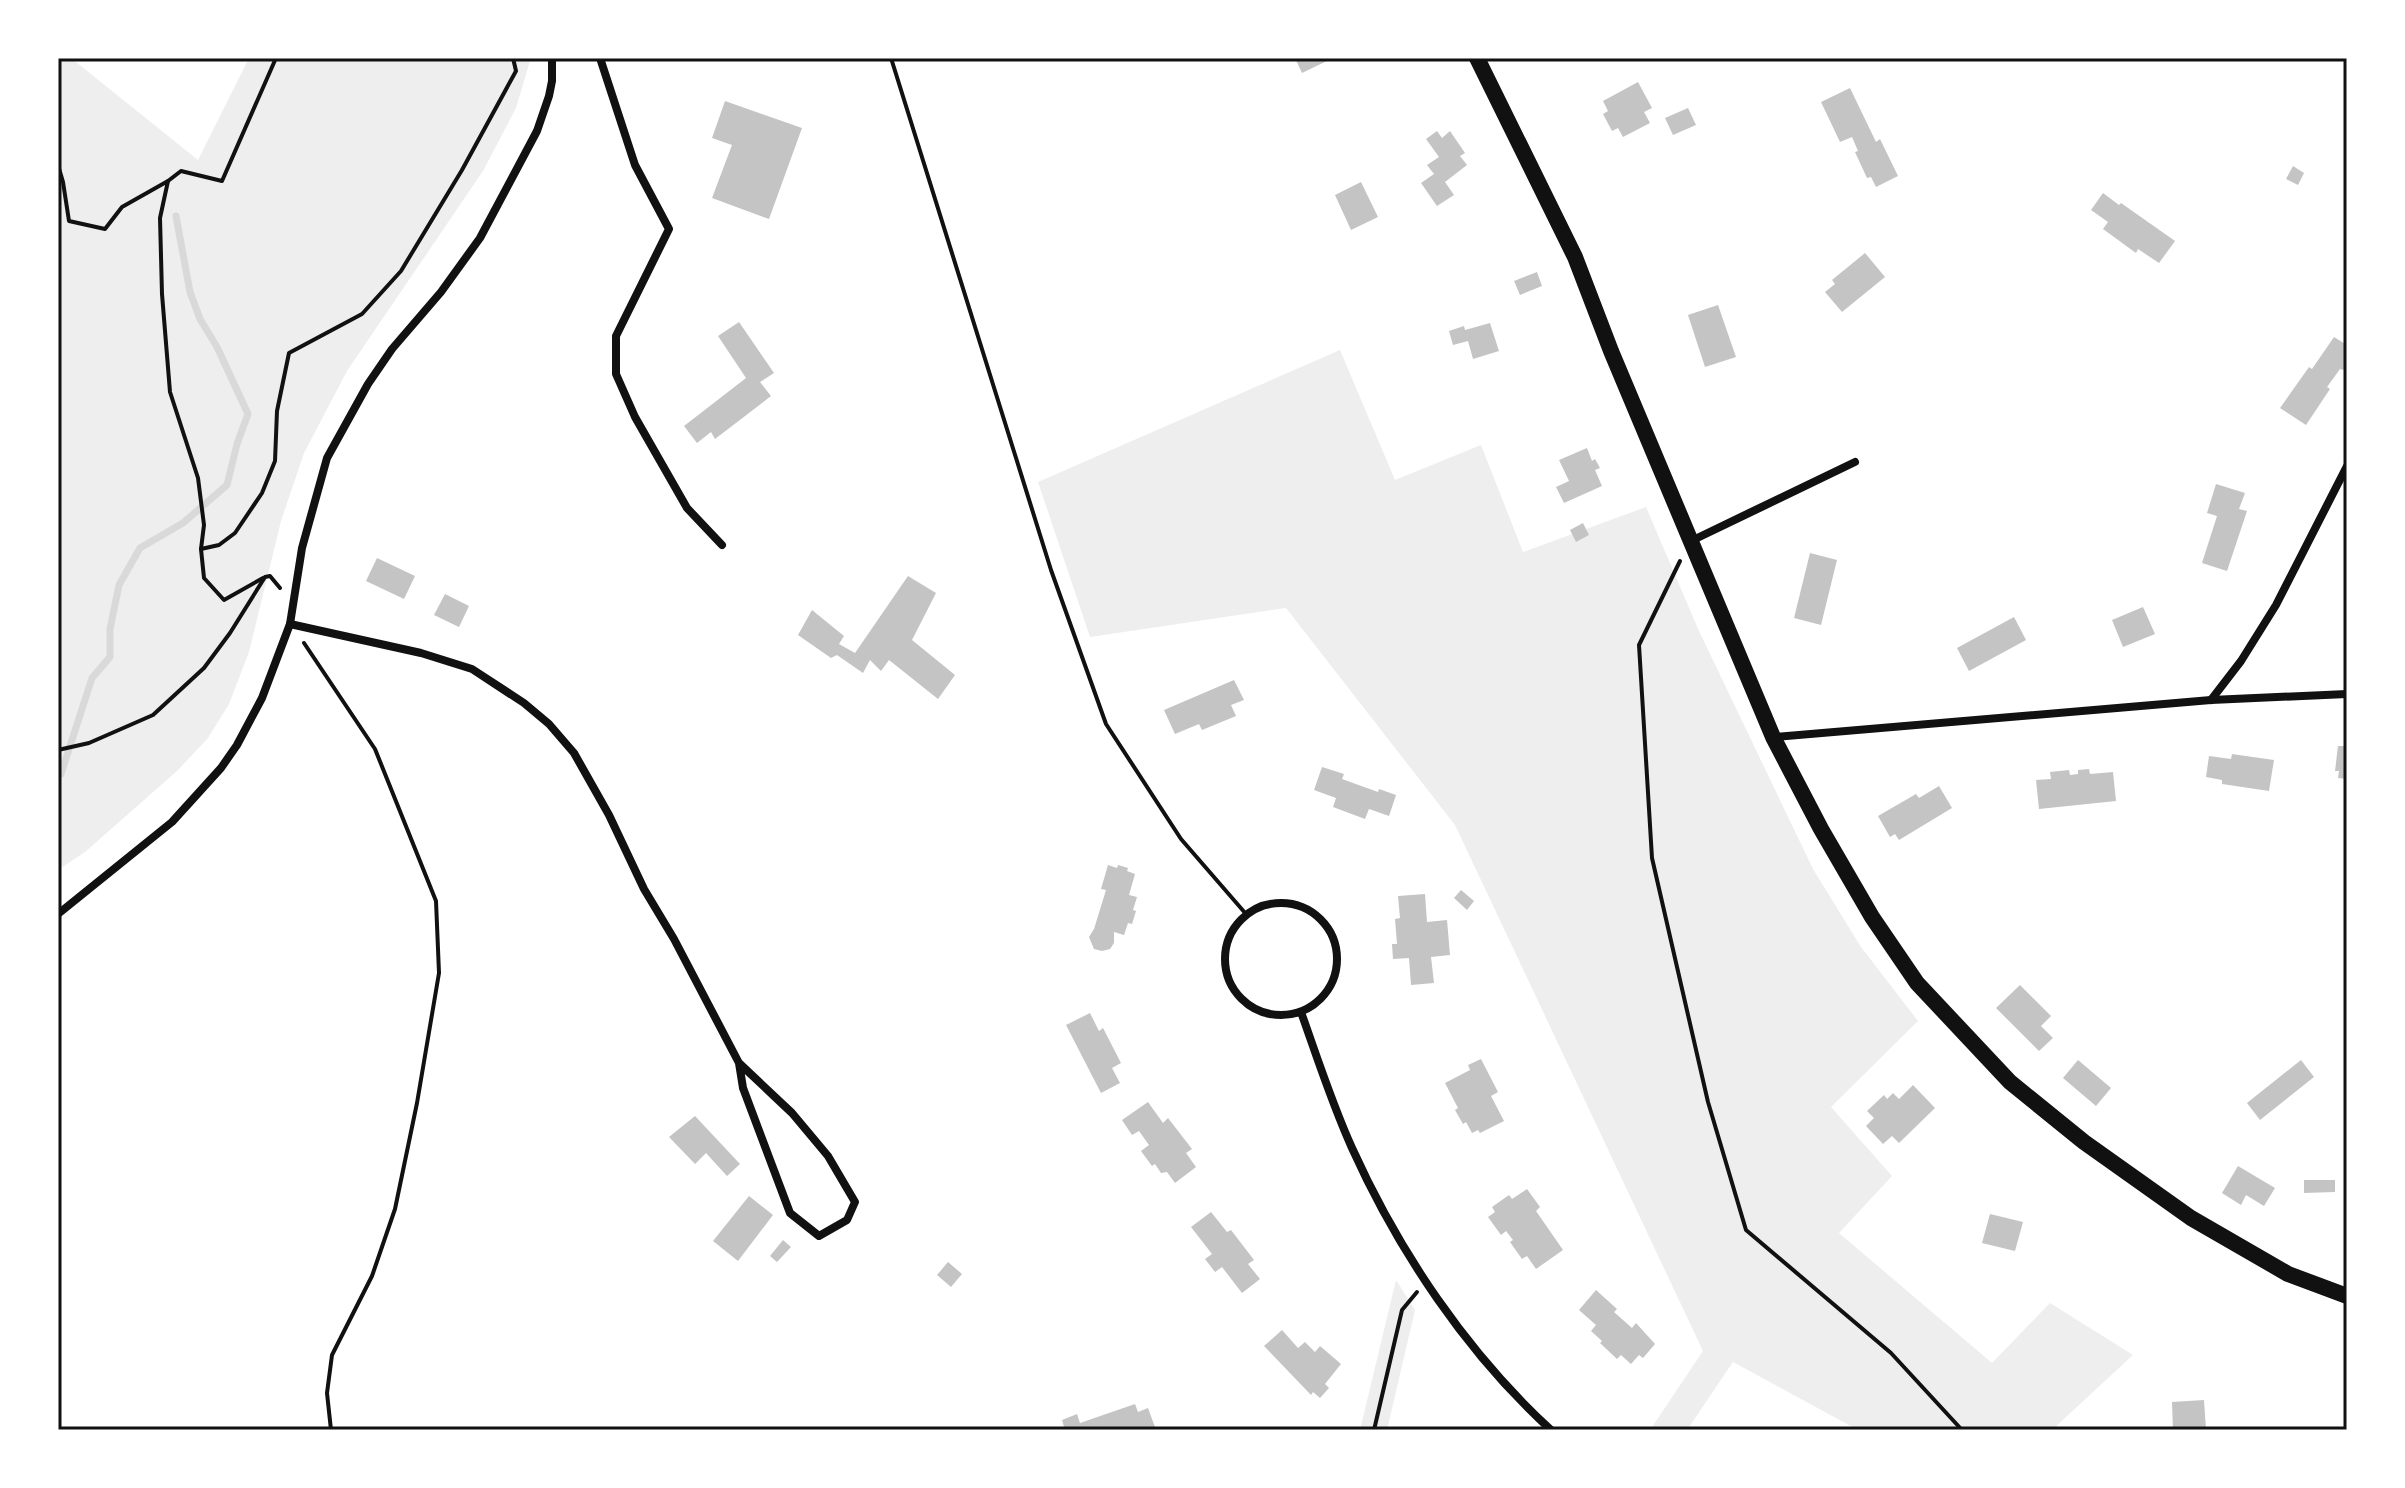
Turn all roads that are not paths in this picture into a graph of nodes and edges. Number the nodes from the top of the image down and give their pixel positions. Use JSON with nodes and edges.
{"nodes":[{"id":1,"x":552,"y":58,"type":"edge"},
{"id":2,"x":600,"y":58,"type":"edge"},
{"id":3,"x":1477,"y":58,"type":"edge"},
{"id":4,"x":1855,"y":462,"type":"dead end"},
{"id":5,"x":2347,"y":466,"type":"edge"},
{"id":6,"x":1690,"y":541,"type":"junction"},
{"id":7,"x":722,"y":545,"type":"dead end"},
{"id":8,"x":294,"y":625,"type":"junction"},
{"id":9,"x":2347,"y":694,"type":"edge"},
{"id":10,"x":2211,"y":700,"type":"junction"},
{"id":11,"x":1773,"y":737,"type":"junction"},
{"id":12,"x":58,"y":914,"type":"edge"},
{"id":13,"x":1301,"y":1012,"type":"junction"},
{"id":14,"x":739,"y":1063,"type":"junction"},
{"id":15,"x":2347,"y":1296,"type":"edge"},
{"id":16,"x":1551,"y":1430,"type":"edge"}],
"edges":[{"from":1,"to":8,"type":"street"},
{"from":2,"to":7,"type":"street"},
{"from":3,"to":6,"type":"main road"},
{"from":4,"to":6,"type":"street"},
{"from":5,"to":10,"type":"street"},
{"from":6,"to":11,"type":"main road"},
{"from":8,"to":12,"type":"street"},
{"from":8,"to":14,"type":"street"},
{"from":9,"to":10,"type":"street"},
{"from":10,"to":11,"type":"street"},
{"from":11,"to":15,"type":"main road"},
{"from":13,"to":13,"type":"street"},
{"from":13,"to":16,"type":"street"},
{"from":14,"to":14,"type":"street"}]}
